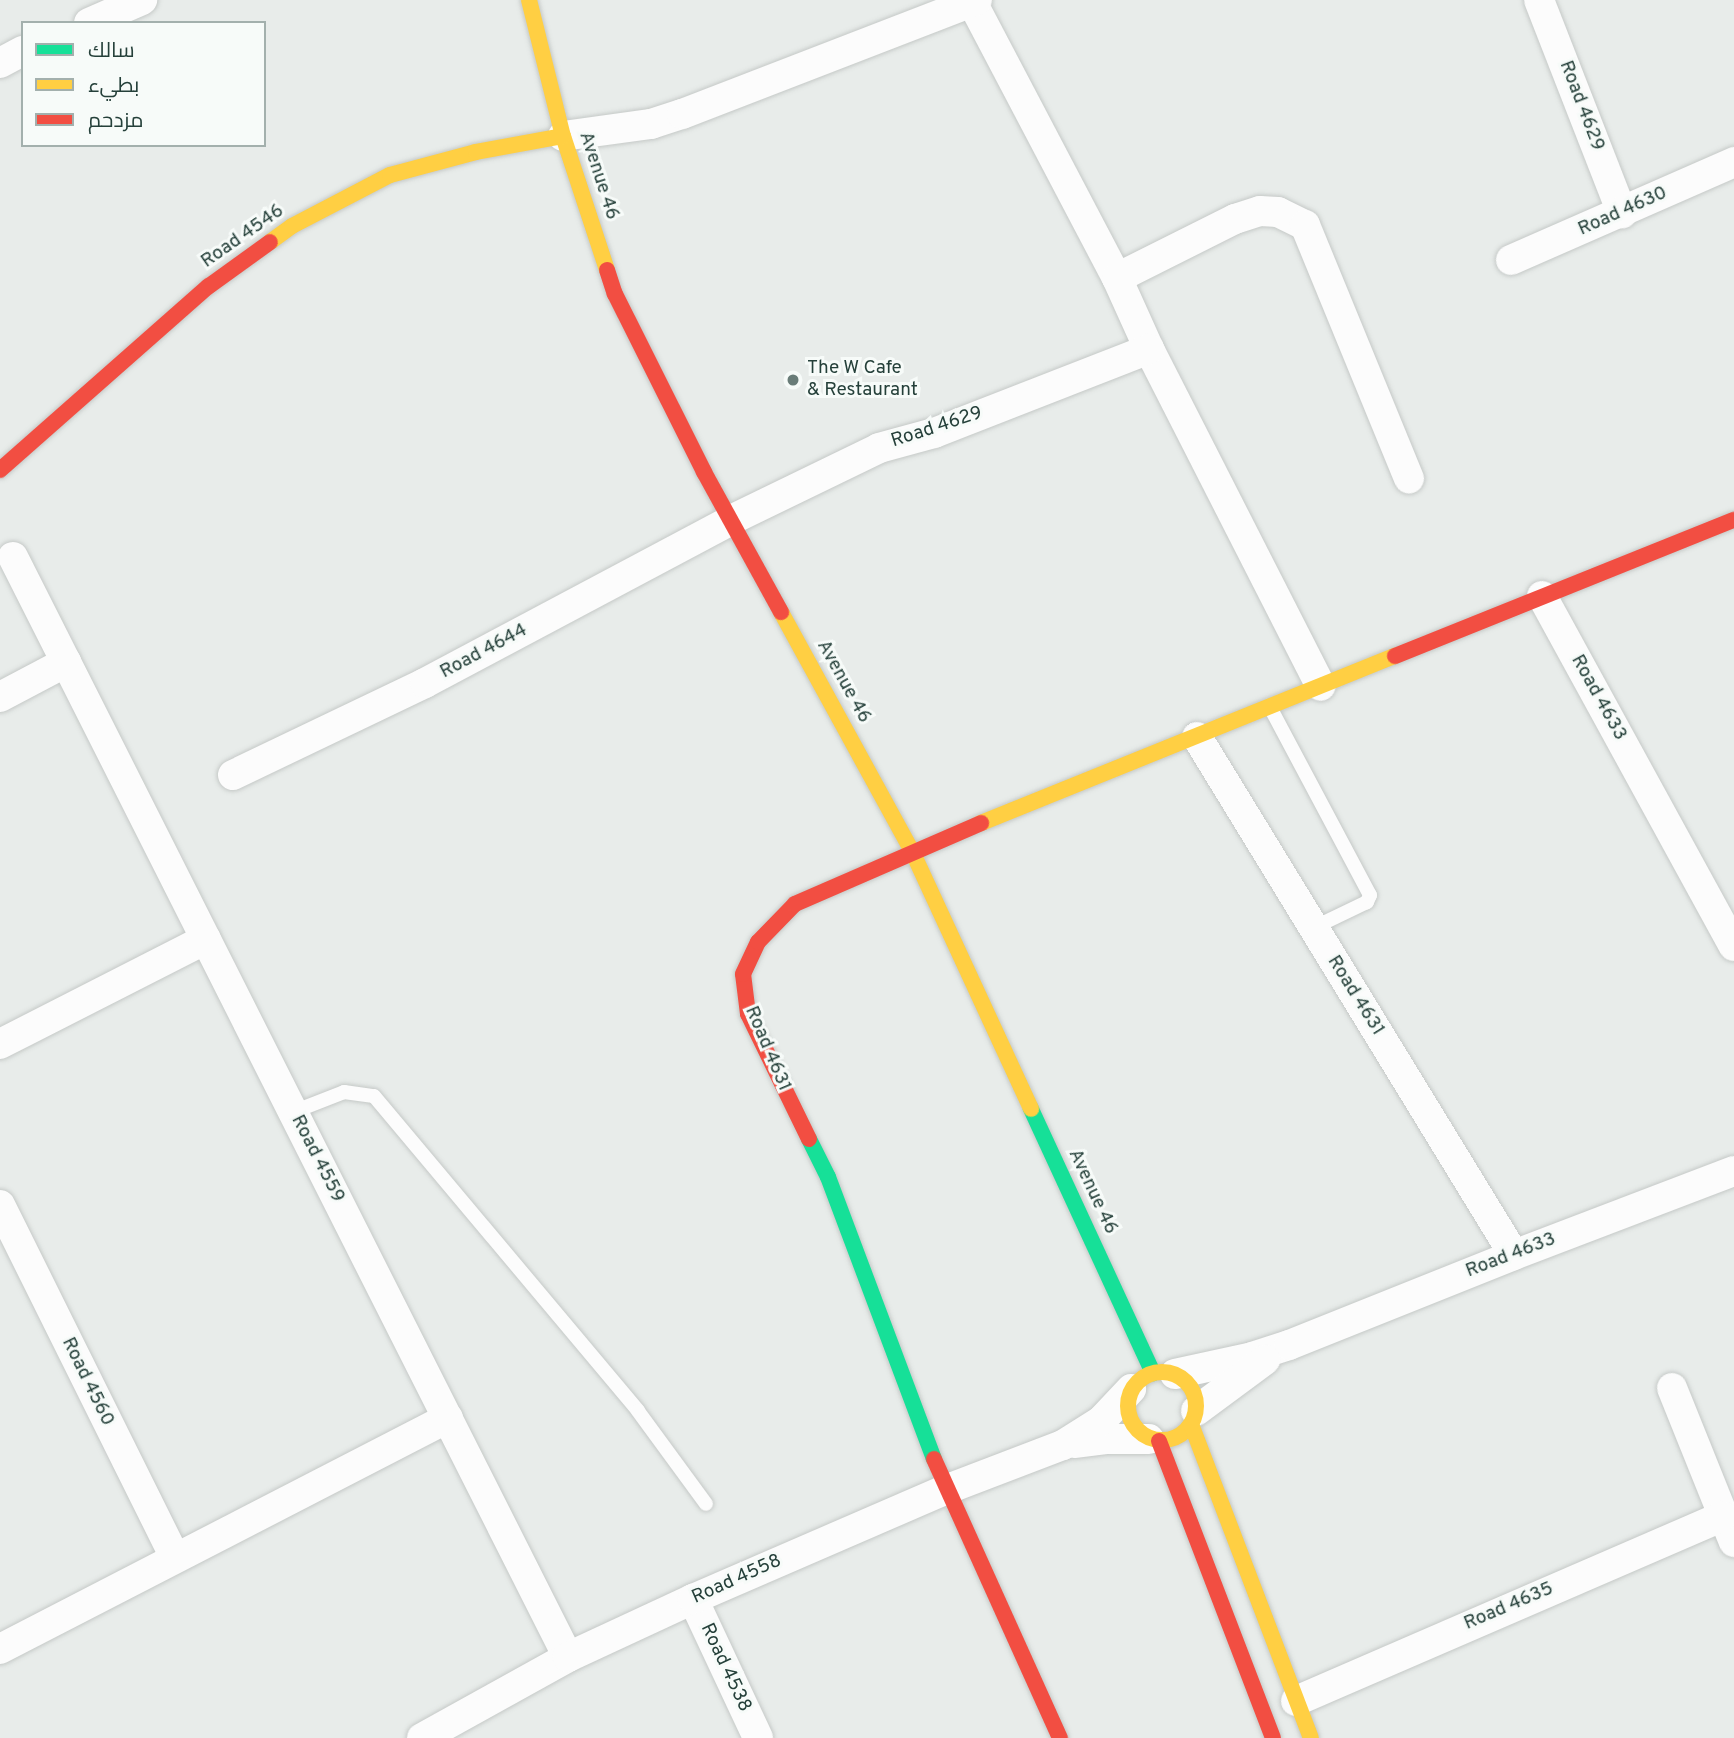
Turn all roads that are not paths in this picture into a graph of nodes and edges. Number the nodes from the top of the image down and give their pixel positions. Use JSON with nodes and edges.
{"nodes":[{"id":1,"x":142,"y":0,"type":"edge"},
{"id":2,"x":529,"y":0,"type":"edge"},
{"id":3,"x":1539,"y":0,"type":"edge"},
{"id":4,"x":975,"y":1,"type":"edge"},
{"id":5,"x":936,"y":8,"type":"edge"},
{"id":6,"x":94,"y":21,"type":"edge"},
{"id":7,"x":21,"y":52,"type":"edge"},
{"id":8,"x":0,"y":63,"type":"edge"},
{"id":9,"x":563,"y":136,"type":"junction"},
{"id":10,"x":1734,"y":162,"type":"edge"},
{"id":11,"x":1622,"y":213,"type":"junction"},
{"id":12,"x":1511,"y":260,"type":"dead end"},
{"id":13,"x":1117,"y":278,"type":"junction"},
{"id":14,"x":1149,"y":349,"type":"junction"},
{"id":15,"x":0,"y":470,"type":"edge"},
{"id":16,"x":1409,"y":479,"type":"dead end"},
{"id":17,"x":730,"y":520,"type":"junction"},
{"id":18,"x":1734,"y":520,"type":"edge"},
{"id":19,"x":13,"y":557,"type":"dead end"},
{"id":20,"x":1542,"y":596,"type":"junction"},
{"id":21,"x":66,"y":662,"type":"junction"},
{"id":22,"x":1321,"y":686,"type":"junction"},
{"id":23,"x":0,"y":697,"type":"edge"},
{"id":24,"x":1269,"y":707,"type":"junction"},
{"id":25,"x":1197,"y":737,"type":"junction"},
{"id":26,"x":233,"y":775,"type":"dead end"},
{"id":27,"x":912,"y":852,"type":"junction"},
{"id":28,"x":1313,"y":928,"type":"junction"},
{"id":29,"x":206,"y":939,"type":"junction"},
{"id":30,"x":1734,"y":946,"type":"edge"},
{"id":31,"x":0,"y":1044,"type":"edge"},
{"id":32,"x":293,"y":1112,"type":"junction"},
{"id":33,"x":1734,"y":1171,"type":"edge"},
{"id":34,"x":0,"y":1205,"type":"edge"},
{"id":35,"x":1514,"y":1255,"type":"junction"},
{"id":36,"x":1289,"y":1345,"type":"junction"},
{"id":37,"x":1153,"y":1378,"type":"junction"},
{"id":38,"x":1672,"y":1388,"type":"dead end"},
{"id":39,"x":448,"y":1418,"type":"junction"},
{"id":40,"x":1194,"y":1418,"type":"junction"},
{"id":41,"x":1154,"y":1440,"type":"junction"},
{"id":42,"x":1063,"y":1445,"type":"junction"},
{"id":43,"x":945,"y":1490,"type":"junction"},
{"id":44,"x":706,"y":1504,"type":"dead end"},
{"id":45,"x":1729,"y":1529,"type":"edge"},
{"id":46,"x":174,"y":1558,"type":"junction"},
{"id":47,"x":693,"y":1599,"type":"junction"},
{"id":48,"x":0,"y":1649,"type":"edge"},
{"id":49,"x":568,"y":1657,"type":"junction"},
{"id":50,"x":1296,"y":1701,"type":"junction"},
{"id":51,"x":422,"y":1738,"type":"edge"},
{"id":52,"x":758,"y":1738,"type":"edge"},
{"id":53,"x":1060,"y":1738,"type":"edge"},
{"id":54,"x":1273,"y":1738,"type":"edge"},
{"id":55,"x":1311,"y":1738,"type":"edge"}],
"edges":[{"from":1,"to":6,"type":"street"},
{"from":2,"to":9,"type":"street","name":"Avenue 46"},
{"from":3,"to":11,"type":"street","name":"Road 4629"},
{"from":4,"to":5,"type":"street"},
{"from":4,"to":13,"type":"street"},
{"from":5,"to":9,"type":"street"},
{"from":7,"to":8,"type":"street"},
{"from":9,"to":15,"type":"street","name":"Road 4546"},
{"from":9,"to":17,"type":"street","name":"Avenue 46"},
{"from":10,"to":11,"type":"street","name":"Road 4630"},
{"from":11,"to":12,"type":"street","name":"Road 4630"},
{"from":13,"to":14,"type":"street"},
{"from":13,"to":16,"type":"street"},
{"from":14,"to":17,"type":"street","name":"Road 4629"},
{"from":14,"to":22,"type":"street"},
{"from":17,"to":26,"type":"street","name":"Road 4644"},
{"from":17,"to":27,"type":"street","name":"Avenue 46"},
{"from":18,"to":20,"type":"street","name":"Road 4631"},
{"from":19,"to":21,"type":"street","name":"Road 4559"},
{"from":20,"to":22,"type":"street","name":"Road 4631"},
{"from":20,"to":30,"type":"street","name":"Road 4633"},
{"from":21,"to":23,"type":"street"},
{"from":21,"to":29,"type":"street","name":"Road 4559"},
{"from":22,"to":24,"type":"street","name":"Road 4631"},
{"from":24,"to":25,"type":"street","name":"Road 4631"},
{"from":24,"to":28,"type":"lane"},
{"from":25,"to":27,"type":"street","name":"Road 4631"},
{"from":25,"to":28,"type":"street","name":"Road 4631"},
{"from":27,"to":37,"type":"street","name":"Avenue 46"},
{"from":27,"to":43,"type":"street","name":"Road 4631"},
{"from":28,"to":35,"type":"street","name":"Road 4631"},
{"from":29,"to":31,"type":"street"},
{"from":29,"to":32,"type":"street","name":"Road 4559"},
{"from":32,"to":39,"type":"street","name":"Road 4559"},
{"from":32,"to":44,"type":"lane"},
{"from":33,"to":35,"type":"street","name":"Road 4633"},
{"from":34,"to":46,"type":"street","name":"Road 4560"},
{"from":35,"to":36,"type":"street","name":"Road 4633"},
{"from":36,"to":37,"type":"street","name":"Road 4633"},
{"from":36,"to":40,"type":"street","name":"Road 4633"},
{"from":37,"to":40,"type":"street"},
{"from":37,"to":41,"type":"street"},
{"from":37,"to":42,"type":"street","name":"Road 4558"},
{"from":38,"to":45,"type":"street","name":"Road 4635"},
{"from":39,"to":46,"type":"street"},
{"from":39,"to":49,"type":"street","name":"Road 4559"},
{"from":40,"to":41,"type":"street"},
{"from":40,"to":50,"type":"street"},
{"from":41,"to":42,"type":"street","name":"Road 4558"},
{"from":41,"to":54,"type":"street"},
{"from":42,"to":43,"type":"street","name":"Road 4558"},
{"from":43,"to":47,"type":"street","name":"Road 4558"},
{"from":43,"to":53,"type":"street","name":"Road 4631"},
{"from":45,"to":50,"type":"street","name":"Road 4635"},
{"from":46,"to":48,"type":"street"},
{"from":47,"to":49,"type":"street","name":"Road 4558"},
{"from":47,"to":52,"type":"street","name":"Road 4538"},
{"from":49,"to":51,"type":"street","name":"Road 4558"},
{"from":50,"to":55,"type":"street"}]}
